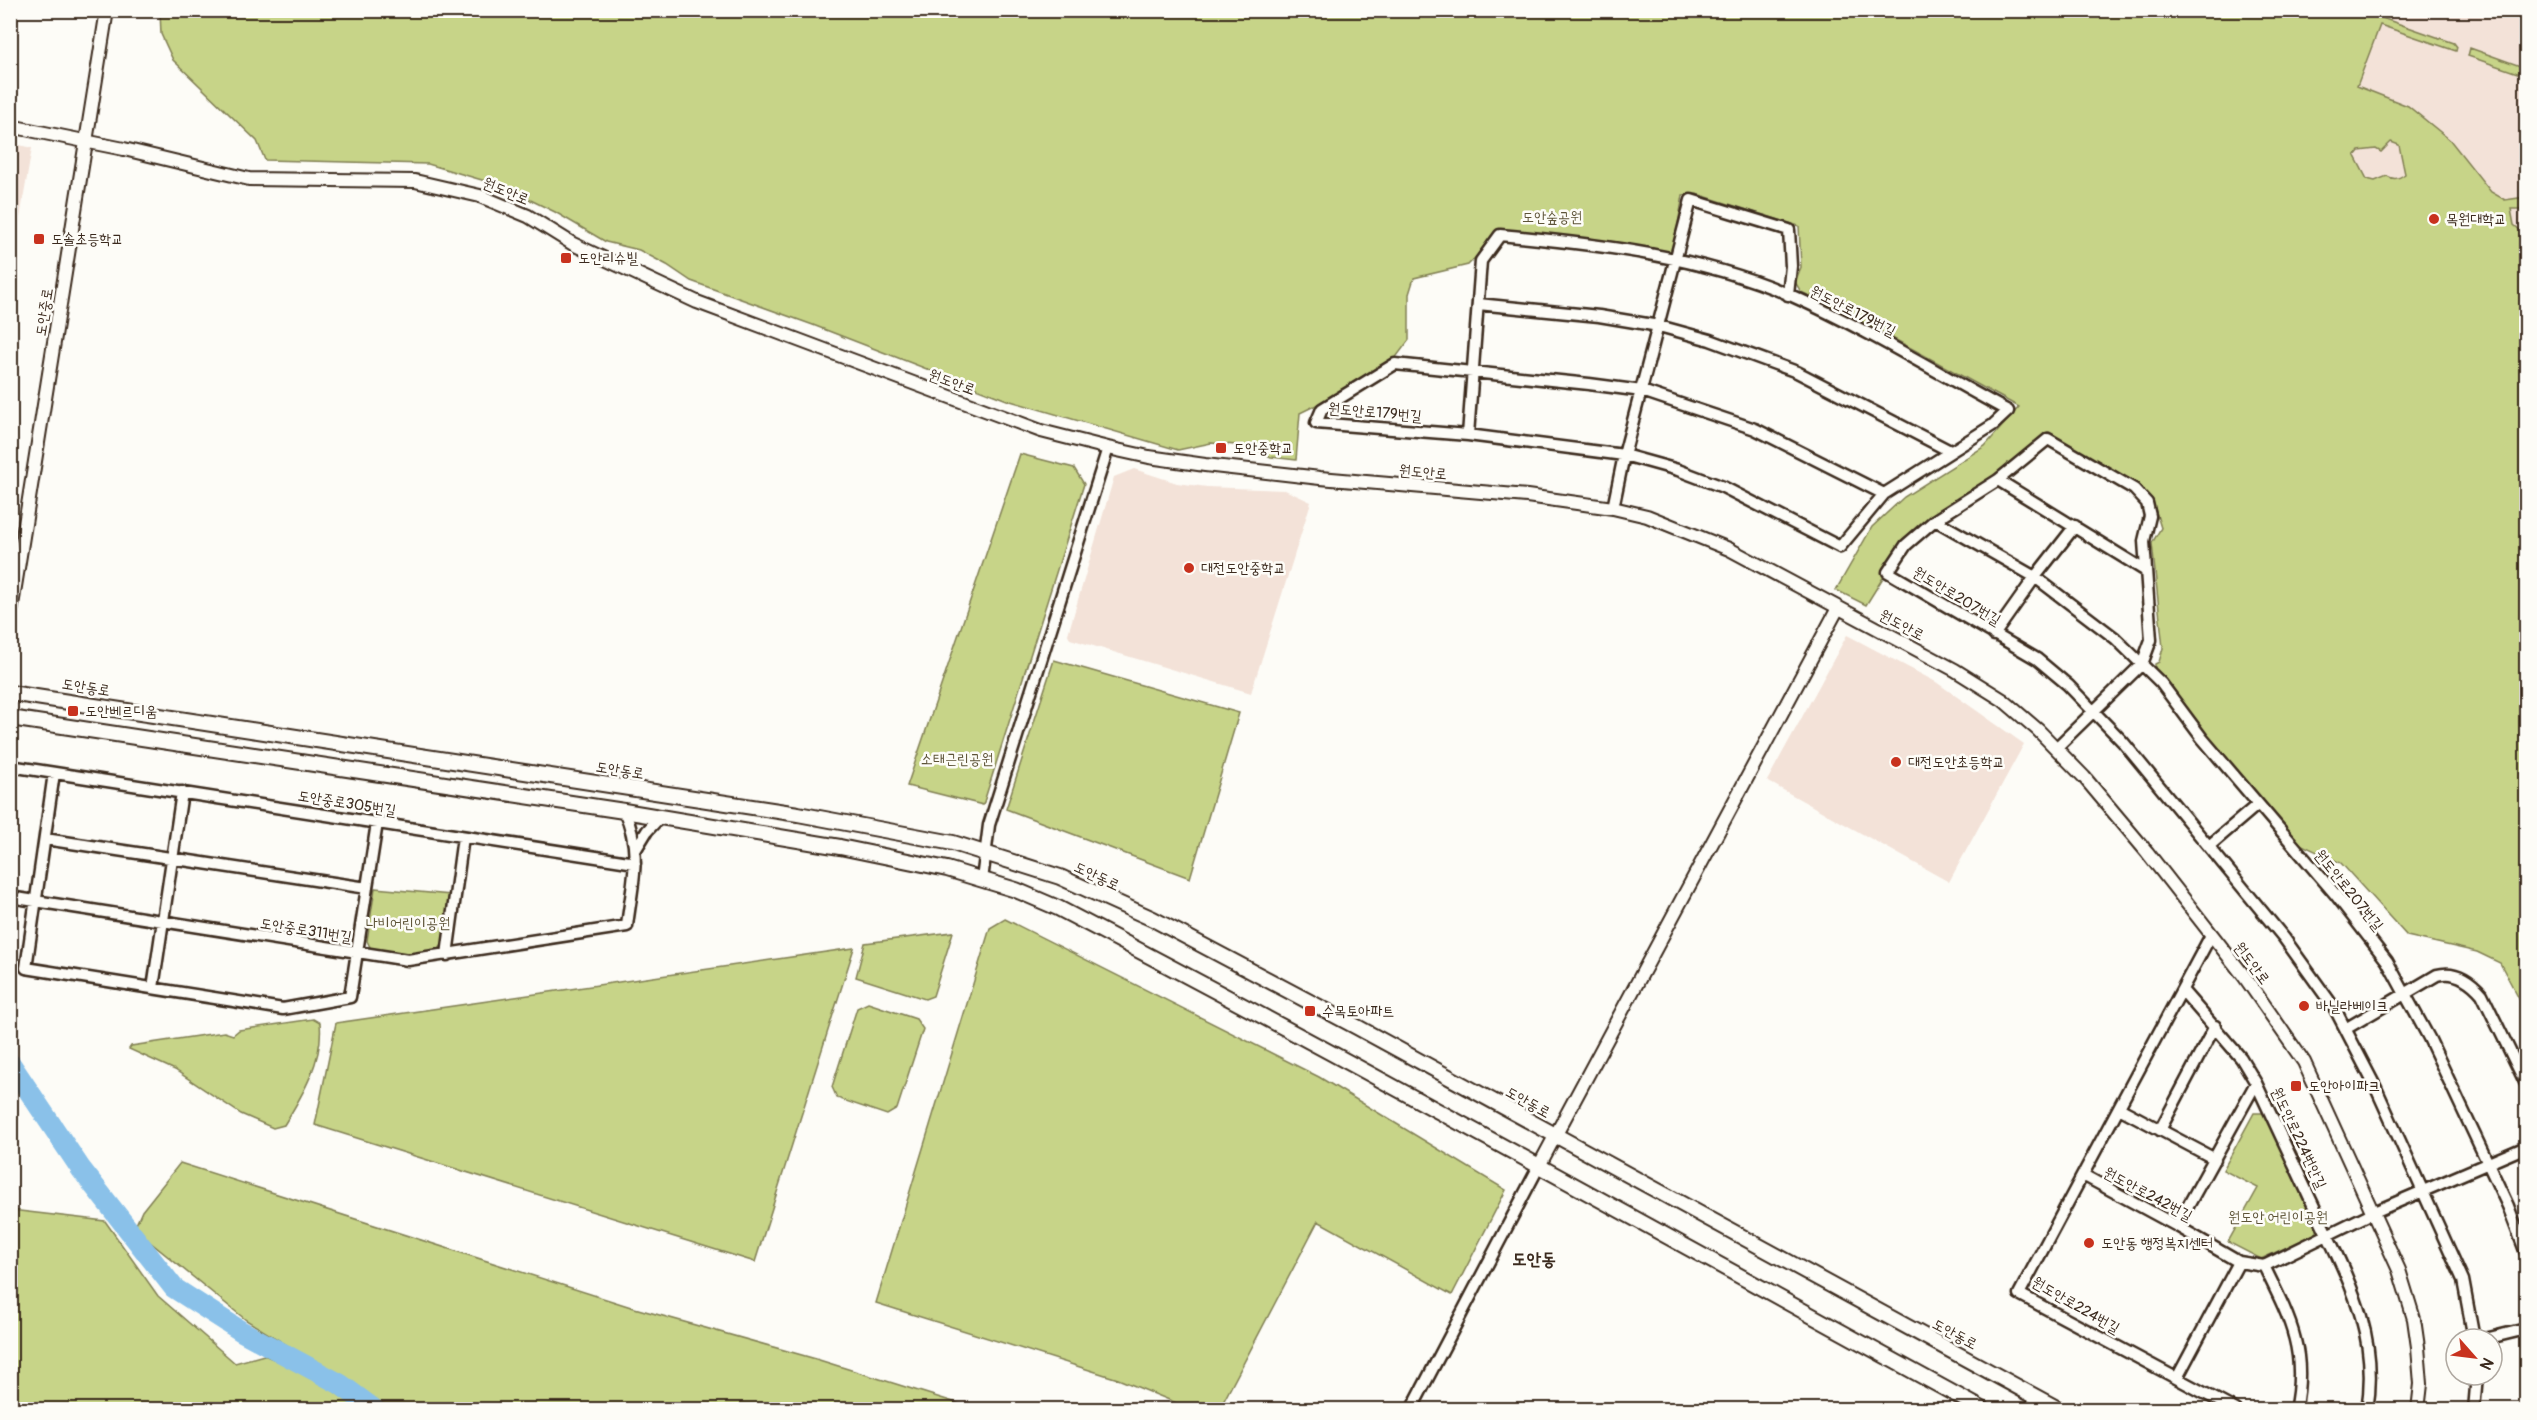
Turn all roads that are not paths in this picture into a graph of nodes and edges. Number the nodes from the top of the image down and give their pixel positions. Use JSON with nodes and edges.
{"nodes":[{"id":1,"x":107,"y":10,"type":"edge"},
{"id":2,"x":10,"y":126,"type":"edge"},
{"id":3,"x":86,"y":143,"type":"junction"},
{"id":4,"x":1675,"y":260,"type":"junction"},
{"id":5,"x":1788,"y":295,"type":"junction"},
{"id":6,"x":1478,"y":303,"type":"junction"},
{"id":7,"x":1659,"y":326,"type":"junction"},
{"id":8,"x":1473,"y":372,"type":"junction"},
{"id":9,"x":1642,"y":391,"type":"junction"},
{"id":10,"x":1468,"y":435,"type":"junction"},
{"id":11,"x":1108,"y":448,"type":"junction"},
{"id":12,"x":1950,"y":451,"type":"junction"},
{"id":13,"x":1624,"y":455,"type":"junction"},
{"id":14,"x":1998,"y":480,"type":"junction"},
{"id":15,"x":1884,"y":494,"type":"junction"},
{"id":16,"x":1613,"y":508,"type":"junction"},
{"id":17,"x":1935,"y":520,"type":"junction"},
{"id":18,"x":2075,"y":526,"type":"junction"},
{"id":19,"x":2146,"y":571,"type":"junction"},
{"id":20,"x":2035,"y":577,"type":"junction"},
{"id":21,"x":1838,"y":608,"type":"junction"},
{"id":22,"x":10,"y":618,"type":"edge"},
{"id":23,"x":1994,"y":635,"type":"junction"},
{"id":24,"x":2142,"y":664,"type":"junction"},
{"id":25,"x":10,"y":693,"type":"edge"},
{"id":26,"x":2094,"y":710,"type":"junction"},
{"id":27,"x":10,"y":718,"type":"edge"},
{"id":28,"x":2056,"y":747,"type":"junction"},
{"id":29,"x":10,"y":766,"type":"edge"},
{"id":30,"x":54,"y":773,"type":"junction"},
{"id":31,"x":182,"y":792,"type":"junction"},
{"id":32,"x":2257,"y":805,"type":"junction"},
{"id":33,"x":624,"y":811,"type":"junction"},
{"id":34,"x":660,"y":817,"type":"junction"},
{"id":35,"x":377,"y":824,"type":"junction"},
{"id":36,"x":463,"y":837,"type":"junction"},
{"id":37,"x":45,"y":839,"type":"junction"},
{"id":38,"x":2209,"y":846,"type":"junction"},
{"id":39,"x":636,"y":849,"type":"junction"},
{"id":40,"x":984,"y":851,"type":"junction"},
{"id":41,"x":172,"y":859,"type":"junction"},
{"id":42,"x":635,"y":863,"type":"junction"},
{"id":43,"x":982,"y":880,"type":"junction"},
{"id":44,"x":367,"y":888,"type":"junction"},
{"id":45,"x":10,"y":897,"type":"edge"},
{"id":46,"x":36,"y":901,"type":"junction"},
{"id":47,"x":162,"y":922,"type":"junction"},
{"id":48,"x":2211,"y":934,"type":"junction"},
{"id":49,"x":357,"y":953,"type":"junction"},
{"id":50,"x":447,"y":955,"type":"junction"},
{"id":51,"x":153,"y":988,"type":"junction"},
{"id":52,"x":2182,"y":990,"type":"junction"},
{"id":53,"x":2405,"y":994,"type":"junction"},
{"id":54,"x":2215,"y":1026,"type":"junction"},
{"id":55,"x":2347,"y":1028,"type":"junction"},
{"id":56,"x":2256,"y":1083,"type":"junction"},
{"id":57,"x":2526,"y":1084,"type":"edge"},
{"id":58,"x":2119,"y":1108,"type":"junction"},
{"id":59,"x":2160,"y":1130,"type":"junction"},
{"id":60,"x":1555,"y":1136,"type":"junction"},
{"id":61,"x":2526,"y":1147,"type":"edge"},
{"id":62,"x":2215,"y":1159,"type":"junction"},
{"id":63,"x":2489,"y":1165,"type":"junction"},
{"id":64,"x":1539,"y":1166,"type":"junction"},
{"id":65,"x":2083,"y":1176,"type":"junction"},
{"id":66,"x":2422,"y":1192,"type":"junction"},
{"id":67,"x":2374,"y":1212,"type":"junction"},
{"id":68,"x":2178,"y":1226,"type":"junction"},
{"id":69,"x":2327,"y":1234,"type":"junction"},
{"id":70,"x":2526,"y":1253,"type":"edge"},
{"id":71,"x":2239,"y":1262,"type":"junction"},
{"id":72,"x":2264,"y":1266,"type":"junction"},
{"id":73,"x":2472,"y":1327,"type":"edge"},
{"id":74,"x":2526,"y":1329,"type":"edge"},
{"id":75,"x":2504,"y":1334,"type":"edge"},
{"id":76,"x":2177,"y":1378,"type":"junction"},
{"id":77,"x":2476,"y":1387,"type":"edge"},
{"id":78,"x":1411,"y":1410,"type":"edge"},
{"id":79,"x":1984,"y":1410,"type":"edge"},
{"id":80,"x":2060,"y":1410,"type":"edge"},
{"id":81,"x":2236,"y":1410,"type":"edge"},
{"id":82,"x":2295,"y":1410,"type":"edge"},
{"id":83,"x":2367,"y":1410,"type":"edge"},
{"id":84,"x":2418,"y":1410,"type":"edge"},
{"id":85,"x":2474,"y":1410,"type":"edge"}],
"edges":[{"from":1,"to":3,"type":"street","name":"도안중로"},
{"from":2,"to":3,"type":"street","name":"원도안로"},
{"from":3,"to":11,"type":"street","name":"원도안로"},
{"from":3,"to":22,"type":"street","name":"도안중로"},
{"from":4,"to":5,"type":"street","name":"원도안로179번길"},
{"from":4,"to":5,"type":"street"},
{"from":4,"to":6,"type":"street","name":"원도안로179번길"},
{"from":4,"to":7,"type":"street"},
{"from":5,"to":12,"type":"street","name":"원도안로179번길"},
{"from":6,"to":7,"type":"street"},
{"from":6,"to":8,"type":"street","name":"원도안로179번길"},
{"from":7,"to":9,"type":"street"},
{"from":7,"to":12,"type":"street"},
{"from":8,"to":9,"type":"street"},
{"from":8,"to":10,"type":"street","name":"원도안로179번길"},
{"from":8,"to":10,"type":"street","name":"원도안로179번길"},
{"from":9,"to":13,"type":"street"},
{"from":9,"to":15,"type":"street"},
{"from":10,"to":13,"type":"street","name":"원도안로179번길"},
{"from":11,"to":16,"type":"street","name":"원도안로"},
{"from":11,"to":40,"type":"street"},
{"from":12,"to":15,"type":"street"},
{"from":13,"to":15,"type":"street","name":"원도안로179번길"},
{"from":13,"to":16,"type":"street"},
{"from":14,"to":17,"type":"street","name":"원도안로207번길"},
{"from":14,"to":18,"type":"street"},
{"from":14,"to":19,"type":"street","name":"원도안로207번길"},
{"from":16,"to":21,"type":"street","name":"원도안로"},
{"from":17,"to":20,"type":"street","name":"원도안로207번길"},
{"from":17,"to":23,"type":"street","name":"원도안로207번길"},
{"from":18,"to":19,"type":"street"},
{"from":18,"to":20,"type":"street"},
{"from":19,"to":24,"type":"street","name":"원도안로207번길"},
{"from":20,"to":23,"type":"street"},
{"from":20,"to":24,"type":"street","name":"원도안로207번길"},
{"from":21,"to":28,"type":"street","name":"원도안로"},
{"from":21,"to":60,"type":"street"},
{"from":23,"to":26,"type":"street","name":"원도안로207번길"},
{"from":24,"to":26,"type":"street","name":"원도안로207번길"},
{"from":24,"to":32,"type":"street","name":"원도안로207번길"},
{"from":25,"to":40,"type":"main road","name":"도안동로"},
{"from":26,"to":28,"type":"street","name":"원도안로207번길"},
{"from":26,"to":38,"type":"street","name":"원도안로207번길"},
{"from":27,"to":33,"type":"main road"},
{"from":28,"to":48,"type":"street","name":"원도안로"},
{"from":29,"to":30,"type":"street","name":"도안중로305번길"},
{"from":30,"to":31,"type":"street","name":"도안중로305번길"},
{"from":30,"to":37,"type":"street"},
{"from":31,"to":35,"type":"street","name":"도안중로305번길"},
{"from":31,"to":41,"type":"street"},
{"from":32,"to":38,"type":"street"},
{"from":32,"to":53,"type":"street","name":"원도안로207번길"},
{"from":33,"to":34,"type":"main road"},
{"from":33,"to":39,"type":"street"},
{"from":34,"to":39,"type":"street"},
{"from":34,"to":43,"type":"main road"},
{"from":35,"to":36,"type":"street","name":"도안중로305번길"},
{"from":35,"to":44,"type":"street"},
{"from":36,"to":42,"type":"street","name":"도안중로305번길"},
{"from":36,"to":50,"type":"street"},
{"from":37,"to":41,"type":"street"},
{"from":37,"to":46,"type":"street"},
{"from":38,"to":55,"type":"street","name":"원도안로207번길"},
{"from":39,"to":42,"type":"street","name":"도안중로311번길"},
{"from":40,"to":43,"type":"street"},
{"from":40,"to":60,"type":"main road","name":"도안동로"},
{"from":41,"to":44,"type":"street"},
{"from":41,"to":47,"type":"street"},
{"from":42,"to":50,"type":"street","name":"도안중로311번길"},
{"from":43,"to":64,"type":"main road"},
{"from":44,"to":49,"type":"street"},
{"from":45,"to":46,"type":"street","name":"도안중로311번길"},
{"from":46,"to":47,"type":"street","name":"도안중로311번길"},
{"from":46,"to":51,"type":"street"},
{"from":47,"to":49,"type":"street","name":"도안중로311번길"},
{"from":47,"to":51,"type":"street"},
{"from":48,"to":52,"type":"street","name":"원도안로224번길"},
{"from":48,"to":67,"type":"street","name":"원도안로"},
{"from":49,"to":50,"type":"street","name":"도안중로311번길"},
{"from":49,"to":51,"type":"street"},
{"from":52,"to":54,"type":"street","name":"원도안로224번안길"},
{"from":52,"to":58,"type":"street","name":"원도안로224번길"},
{"from":53,"to":55,"type":"street"},
{"from":53,"to":57,"type":"street"},
{"from":53,"to":63,"type":"street","name":"원도안로207번길"},
{"from":54,"to":56,"type":"street","name":"원도안로224번안길"},
{"from":54,"to":59,"type":"street"},
{"from":55,"to":66,"type":"street","name":"원도안로207번길"},
{"from":56,"to":62,"type":"street"},
{"from":56,"to":69,"type":"street","name":"원도안로224번안길"},
{"from":58,"to":59,"type":"street"},
{"from":58,"to":65,"type":"street","name":"원도안로224번길"},
{"from":59,"to":62,"type":"street"},
{"from":60,"to":64,"type":"street"},
{"from":60,"to":80,"type":"main road","name":"도안동로"},
{"from":61,"to":63,"type":"street"},
{"from":62,"to":68,"type":"street"},
{"from":63,"to":66,"type":"street"},
{"from":63,"to":70,"type":"street","name":"원도안로207번길"},
{"from":64,"to":78,"type":"street"},
{"from":64,"to":79,"type":"main road"},
{"from":65,"to":68,"type":"street","name":"원도안로242번길"},
{"from":65,"to":76,"type":"street","name":"원도안로224번길"},
{"from":66,"to":67,"type":"street"},
{"from":66,"to":73,"type":"street","name":"원도안로207번길"},
{"from":67,"to":69,"type":"street"},
{"from":67,"to":84,"type":"street","name":"원도안로"},
{"from":68,"to":71,"type":"street","name":"원도안로242번길"},
{"from":69,"to":72,"type":"street"},
{"from":69,"to":83,"type":"street","name":"원도안로224번안길"},
{"from":71,"to":72,"type":"street","name":"원도안로242번길"},
{"from":71,"to":76,"type":"street"},
{"from":72,"to":82,"type":"street"},
{"from":74,"to":75,"type":"street"},
{"from":76,"to":81,"type":"street","name":"원도안로224번길"},
{"from":77,"to":85,"type":"street"}]}
